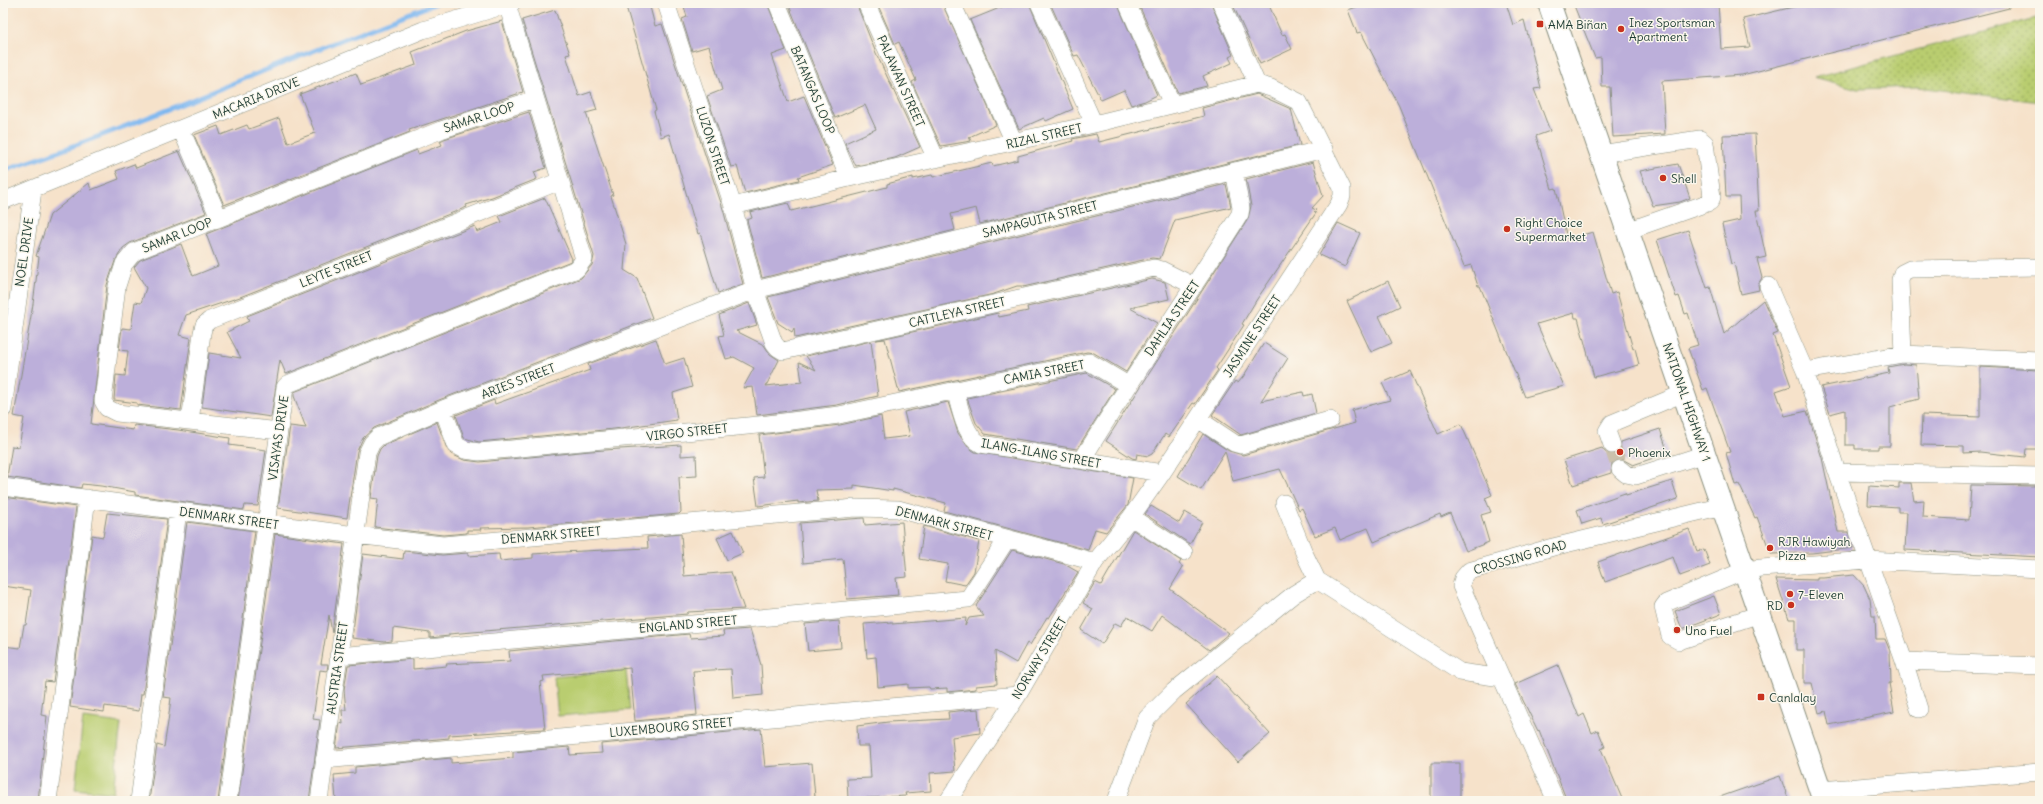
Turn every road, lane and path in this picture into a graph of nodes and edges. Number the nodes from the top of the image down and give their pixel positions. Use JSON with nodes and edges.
{"nodes":[{"id":1,"x":666,"y":3,"type":"edge"},
{"id":2,"x":777,"y":3,"type":"edge"},
{"id":3,"x":866,"y":3,"type":"edge"},
{"id":4,"x":952,"y":3,"type":"edge"},
{"id":5,"x":1039,"y":3,"type":"edge"},
{"id":6,"x":1127,"y":3,"type":"edge"},
{"id":7,"x":1221,"y":3,"type":"edge"},
{"id":8,"x":1550,"y":3,"type":"edge"},
{"id":9,"x":510,"y":4,"type":"edge"},
{"id":10,"x":1257,"y":84,"type":"junction"},
{"id":11,"x":535,"y":99,"type":"junction"},
{"id":12,"x":1172,"y":104,"type":"junction"},
{"id":13,"x":1094,"y":124,"type":"junction"},
{"id":14,"x":181,"y":129,"type":"junction"},
{"id":15,"x":1014,"y":142,"type":"junction"},
{"id":16,"x":1324,"y":149,"type":"junction"},
{"id":17,"x":1600,"y":154,"type":"junction"},
{"id":18,"x":936,"y":159,"type":"junction"},
{"id":19,"x":1234,"y":171,"type":"junction"},
{"id":20,"x":849,"y":178,"type":"junction"},
{"id":21,"x":560,"y":181,"type":"junction"},
{"id":22,"x":33,"y":190,"type":"junction"},
{"id":23,"x":3,"y":201,"type":"edge"},
{"id":24,"x":733,"y":206,"type":"junction"},
{"id":25,"x":219,"y":218,"type":"junction"},
{"id":26,"x":1627,"y":230,"type":"junction"},
{"id":27,"x":2040,"y":267,"type":"edge"},
{"id":28,"x":1194,"y":286,"type":"junction"},
{"id":29,"x":1768,"y":286,"type":"dead end"},
{"id":30,"x":755,"y":290,"type":"junction"},
{"id":31,"x":1903,"y":354,"type":"junction"},
{"id":32,"x":2040,"y":360,"type":"edge"},
{"id":33,"x":1805,"y":371,"type":"junction"},
{"id":34,"x":1128,"y":385,"type":"junction"},
{"id":35,"x":955,"y":390,"type":"junction"},
{"id":36,"x":1684,"y":393,"type":"junction"},
{"id":37,"x":3,"y":409,"type":"edge"},
{"id":38,"x":443,"y":409,"type":"junction"},
{"id":39,"x":1198,"y":419,"type":"junction"},
{"id":40,"x":1330,"y":420,"type":"dead end"},
{"id":41,"x":190,"y":421,"type":"junction"},
{"id":42,"x":279,"y":431,"type":"junction"},
{"id":43,"x":1612,"y":445,"type":"tunnel mouth"},
{"id":44,"x":1705,"y":454,"type":"junction"},
{"id":45,"x":1082,"y":460,"type":"junction"},
{"id":46,"x":1620,"y":469,"type":"dead end"},
{"id":47,"x":1837,"y":472,"type":"junction"},
{"id":48,"x":1162,"y":473,"type":"junction"},
{"id":49,"x":2040,"y":476,"type":"edge"},
{"id":50,"x":3,"y":487,"type":"edge"},
{"id":51,"x":87,"y":498,"type":"junction"},
{"id":52,"x":1284,"y":503,"type":"dead end"},
{"id":53,"x":1723,"y":506,"type":"junction"},
{"id":54,"x":178,"y":511,"type":"junction"},
{"id":55,"x":1131,"y":518,"type":"junction"},
{"id":56,"x":266,"y":523,"type":"junction"},
{"id":57,"x":356,"y":535,"type":"junction"},
{"id":58,"x":1007,"y":540,"type":"junction"},
{"id":59,"x":1184,"y":552,"type":"dead end"},
{"id":60,"x":1868,"y":560,"type":"junction"},
{"id":61,"x":1096,"y":562,"type":"junction"},
{"id":62,"x":2040,"y":569,"type":"edge"},
{"id":63,"x":1745,"y":570,"type":"junction"},
{"id":64,"x":1317,"y":580,"type":"junction"},
{"id":65,"x":1760,"y":614,"type":"junction"},
{"id":66,"x":338,"y":656,"type":"junction"},
{"id":67,"x":1904,"y":661,"type":"junction"},
{"id":68,"x":2040,"y":666,"type":"edge"},
{"id":69,"x":1502,"y":678,"type":"junction"},
{"id":70,"x":1018,"y":695,"type":"junction"},
{"id":71,"x":1919,"y":709,"type":"dead end"},
{"id":72,"x":324,"y":760,"type":"junction"},
{"id":73,"x":2040,"y":772,"type":"edge"},
{"id":74,"x":1822,"y":796,"type":"edge"},
{"id":75,"x":48,"y":801,"type":"edge"},
{"id":76,"x":139,"y":801,"type":"edge"},
{"id":77,"x":228,"y":801,"type":"edge"},
{"id":78,"x":319,"y":801,"type":"edge"},
{"id":79,"x":948,"y":801,"type":"edge"},
{"id":80,"x":1116,"y":801,"type":"edge"},
{"id":81,"x":1556,"y":801,"type":"edge"}],
"edges":[{"from":1,"to":24,"type":"street","name":"LUZON STREET"},
{"from":2,"to":20,"type":"street","name":"BATANGAS LOOP"},
{"from":3,"to":18,"type":"street","name":"PALAWAN STREET"},
{"from":4,"to":15,"type":"street"},
{"from":5,"to":13,"type":"street"},
{"from":6,"to":12,"type":"street"},
{"from":7,"to":10,"type":"street"},
{"from":8,"to":17,"type":"highway","name":"NATIONAL HIGHWAY 1"},
{"from":9,"to":11,"type":"street"},
{"from":9,"to":14,"type":"street","name":"MACARIA DRIVE"},
{"from":10,"to":12,"type":"street","name":"RIZAL STREET"},
{"from":10,"to":16,"type":"street"},
{"from":11,"to":21,"type":"street"},
{"from":11,"to":25,"type":"street","name":"SAMAR LOOP"},
{"from":12,"to":13,"type":"street","name":"RIZAL STREET"},
{"from":13,"to":15,"type":"street","name":"RIZAL STREET"},
{"from":14,"to":22,"type":"street","name":"MACARIA DRIVE"},
{"from":14,"to":25,"type":"street"},
{"from":15,"to":18,"type":"street","name":"RIZAL STREET"},
{"from":16,"to":19,"type":"street","name":"SAMPAGUITA STREET"},
{"from":16,"to":39,"type":"street","name":"JASMINE STREET"},
{"from":17,"to":26,"type":"highway","name":"NATIONAL HIGHWAY 1"},
{"from":17,"to":26,"type":"street"},
{"from":18,"to":20,"type":"street","name":"RIZAL STREET"},
{"from":19,"to":28,"type":"street","name":"DAHLIA STREET"},
{"from":19,"to":30,"type":"street","name":"SAMPAGUITA STREET"},
{"from":20,"to":24,"type":"street","name":"RIZAL STREET"},
{"from":21,"to":41,"type":"street","name":"LEYTE STREET"},
{"from":21,"to":42,"type":"street","name":"VISAYAS DRIVE"},
{"from":22,"to":23,"type":"street","name":"MACARIA DRIVE"},
{"from":22,"to":37,"type":"street","name":"NOEL DRIVE"},
{"from":24,"to":30,"type":"street","name":"LUZON STREET"},
{"from":25,"to":41,"type":"street","name":"SAMAR LOOP"},
{"from":26,"to":36,"type":"highway","name":"NATIONAL HIGHWAY 1"},
{"from":27,"to":31,"type":"street"},
{"from":28,"to":30,"type":"street","name":"CATTLEYA STREET"},
{"from":28,"to":34,"type":"street","name":"DAHLIA STREET"},
{"from":29,"to":33,"type":"street"},
{"from":30,"to":38,"type":"street","name":"ARIES STREET"},
{"from":31,"to":32,"type":"street"},
{"from":31,"to":33,"type":"street"},
{"from":33,"to":47,"type":"street"},
{"from":34,"to":35,"type":"street","name":"CAMIA STREET"},
{"from":34,"to":45,"type":"street","name":"DAHLIA STREET"},
{"from":35,"to":38,"type":"street","name":"VIRGO STREET"},
{"from":35,"to":45,"type":"street","name":"ILANG-ILANG STREET"},
{"from":36,"to":43,"type":"street"},
{"from":36,"to":44,"type":"highway","name":"NATIONAL HIGHWAY 1"},
{"from":38,"to":57,"type":"street","name":"ARIES STREET"},
{"from":39,"to":40,"type":"street"},
{"from":39,"to":48,"type":"street","name":"JASMINE STREET"},
{"from":41,"to":42,"type":"street","name":"SAMAR LOOP"},
{"from":42,"to":56,"type":"street","name":"VISAYAS DRIVE"},
{"from":44,"to":46,"type":"street"},
{"from":44,"to":53,"type":"highway","name":"NATIONAL HIGHWAY 1"},
{"from":45,"to":48,"type":"street","name":"ILANG-ILANG STREET"},
{"from":47,"to":49,"type":"street"},
{"from":47,"to":60,"type":"street"},
{"from":48,"to":55,"type":"street","name":"JASMINE STREET"},
{"from":50,"to":51,"type":"street","name":"DENMARK STREET"},
{"from":51,"to":54,"type":"street","name":"DENMARK STREET"},
{"from":51,"to":75,"type":"street"},
{"from":52,"to":64,"type":"street"},
{"from":53,"to":63,"type":"highway","name":"NATIONAL HIGHWAY 1"},
{"from":53,"to":69,"type":"street","name":"CROSSING ROAD"},
{"from":54,"to":56,"type":"street","name":"DENMARK STREET"},
{"from":54,"to":76,"type":"street"},
{"from":55,"to":59,"type":"street"},
{"from":55,"to":61,"type":"street","name":"NORWAY STREET"},
{"from":56,"to":57,"type":"street","name":"DENMARK STREET"},
{"from":56,"to":77,"type":"street","name":"VISAYAS DRIVE"},
{"from":57,"to":58,"type":"street","name":"DENMARK STREET"},
{"from":57,"to":66,"type":"street","name":"AUSTRIA STREET"},
{"from":58,"to":61,"type":"street","name":"DENMARK STREET"},
{"from":58,"to":66,"type":"street","name":"ENGLAND STREET"},
{"from":60,"to":62,"type":"street"},
{"from":60,"to":63,"type":"street"},
{"from":60,"to":67,"type":"street"},
{"from":61,"to":70,"type":"street","name":"NORWAY STREET"},
{"from":63,"to":65,"type":"highway","name":"NATIONAL HIGHWAY 1"},
{"from":63,"to":65,"type":"street"},
{"from":64,"to":69,"type":"street"},
{"from":64,"to":80,"type":"street"},
{"from":65,"to":74,"type":"highway","name":"NATIONAL HIGHWAY 1"},
{"from":66,"to":72,"type":"street","name":"AUSTRIA STREET"},
{"from":67,"to":68,"type":"street"},
{"from":67,"to":71,"type":"street"},
{"from":69,"to":81,"type":"street","name":"CROSSING ROAD"},
{"from":70,"to":72,"type":"street","name":"LUXEMBOURG STREET"},
{"from":70,"to":79,"type":"street","name":"NORWAY STREET"},
{"from":72,"to":78,"type":"street","name":"AUSTRIA STREET"},
{"from":73,"to":74,"type":"street"}]}
